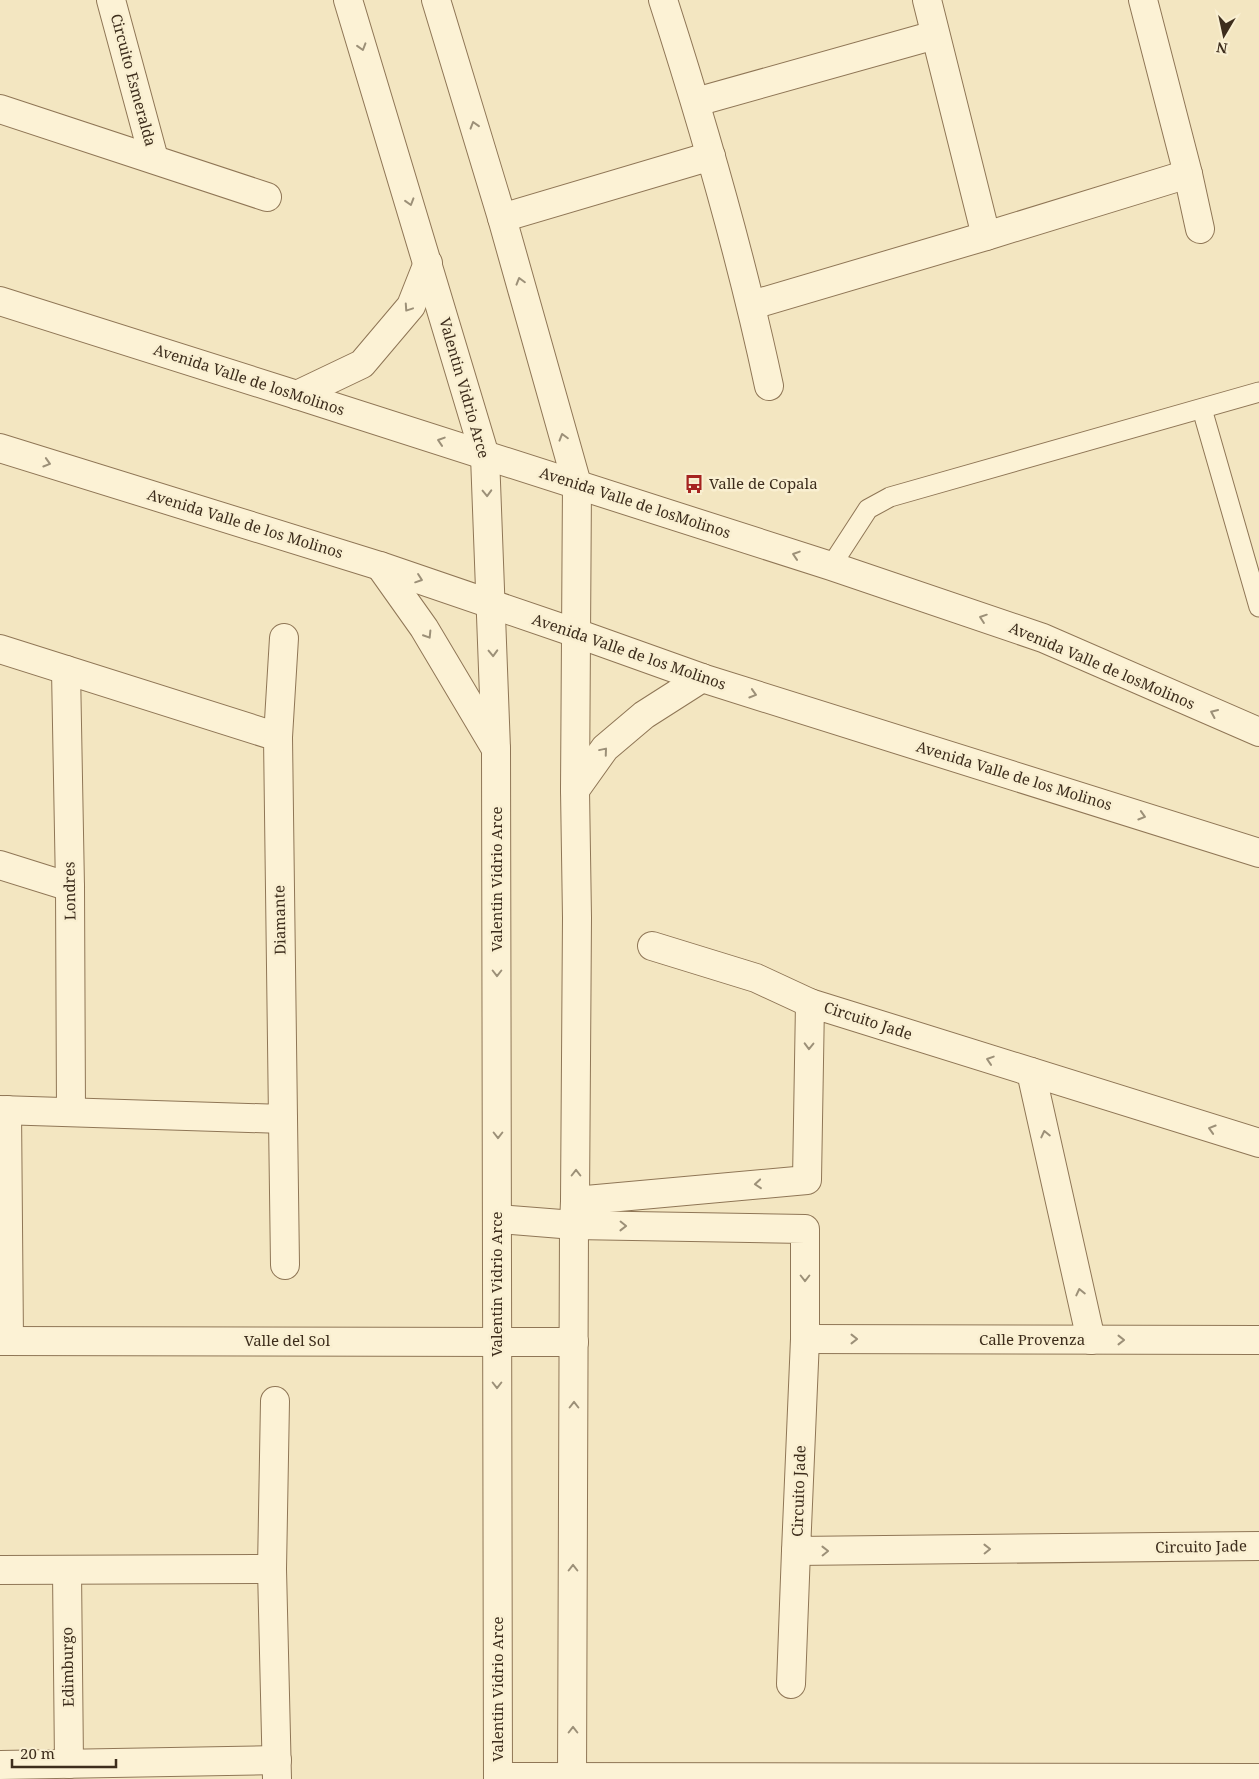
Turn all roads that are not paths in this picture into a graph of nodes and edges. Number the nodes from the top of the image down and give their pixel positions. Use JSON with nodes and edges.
{"nodes":[{"id":1,"x":111,"y":0,"type":"edge"},
{"id":2,"x":348,"y":0,"type":"edge"},
{"id":3,"x":436,"y":0,"type":"edge"},
{"id":4,"x":663,"y":0,"type":"edge"},
{"id":5,"x":927,"y":0,"type":"edge"},
{"id":6,"x":1143,"y":0,"type":"edge"},
{"id":7,"x":935,"y":35,"type":"junction"},
{"id":8,"x":696,"y":102,"type":"junction"},
{"id":9,"x":0,"y":109,"type":"edge"},
{"id":10,"x":711,"y":156,"type":"junction"},
{"id":11,"x":154,"y":159,"type":"junction"},
{"id":12,"x":1188,"y":174,"type":"junction"},
{"id":13,"x":267,"y":197,"type":"dead end"},
{"id":14,"x":502,"y":218,"type":"junction"},
{"id":15,"x":1200,"y":230,"type":"dead end"},
{"id":16,"x":986,"y":236,"type":"junction"},
{"id":17,"x":428,"y":263,"type":"junction"},
{"id":18,"x":0,"y":301,"type":"edge"},
{"id":19,"x":752,"y":305,"type":"junction"},
{"id":20,"x":769,"y":386,"type":"dead end"},
{"id":21,"x":1259,"y":392,"type":"edge"},
{"id":22,"x":297,"y":395,"type":"junction"},
{"id":23,"x":1202,"y":408,"type":"junction"},
{"id":24,"x":0,"y":448,"type":"edge"},
{"id":25,"x":485,"y":456,"type":"junction"},
{"id":26,"x":577,"y":484,"type":"junction"},
{"id":27,"x":380,"y":566,"type":"junction"},
{"id":28,"x":831,"y":566,"type":"junction"},
{"id":29,"x":492,"y":604,"type":"junction"},
{"id":30,"x":1259,"y":607,"type":"edge"},
{"id":31,"x":576,"y":633,"type":"junction"},
{"id":32,"x":284,"y":638,"type":"dead end"},
{"id":33,"x":0,"y":649,"type":"edge"},
{"id":34,"x":66,"y":670,"type":"junction"},
{"id":35,"x":702,"y":678,"type":"junction"},
{"id":36,"x":1259,"y":732,"type":"edge"},
{"id":37,"x":278,"y":737,"type":"junction"},
{"id":38,"x":496,"y":750,"type":"junction"},
{"id":39,"x":575,"y":790,"type":"junction"},
{"id":40,"x":1259,"y":853,"type":"edge"},
{"id":41,"x":0,"y":865,"type":"edge"},
{"id":42,"x":70,"y":886,"type":"junction"},
{"id":43,"x":652,"y":946,"type":"dead end"},
{"id":44,"x":810,"y":1003,"type":"junction"},
{"id":45,"x":1031,"y":1072,"type":"junction"},
{"id":46,"x":3,"y":1110,"type":"edge"},
{"id":47,"x":71,"y":1112,"type":"junction"},
{"id":48,"x":283,"y":1118,"type":"junction"},
{"id":49,"x":1257,"y":1150,"type":"edge"},
{"id":50,"x":575,"y":1213,"type":"junction"},
{"id":51,"x":498,"y":1218,"type":"junction"},
{"id":52,"x":285,"y":1265,"type":"dead end"},
{"id":53,"x":805,"y":1339,"type":"junction"},
{"id":54,"x":1091,"y":1340,"type":"junction"},
{"id":55,"x":1259,"y":1340,"type":"edge"},
{"id":56,"x":5,"y":1341,"type":"edge"},
{"id":57,"x":497,"y":1342,"type":"junction"},
{"id":58,"x":574,"y":1342,"type":"junction"},
{"id":59,"x":275,"y":1401,"type":"dead end"},
{"id":60,"x":1259,"y":1546,"type":"edge"},
{"id":61,"x":796,"y":1551,"type":"junction"},
{"id":62,"x":272,"y":1569,"type":"junction"},
{"id":63,"x":0,"y":1570,"type":"edge"},
{"id":64,"x":67,"y":1571,"type":"junction"},
{"id":65,"x":791,"y":1684,"type":"dead end"},
{"id":66,"x":69,"y":1764,"type":"junction"},
{"id":67,"x":0,"y":1765,"type":"edge"},
{"id":68,"x":277,"y":1770,"type":"edge"},
{"id":69,"x":498,"y":1778,"type":"edge"},
{"id":70,"x":572,"y":1778,"type":"edge"},
{"id":71,"x":1259,"y":1778,"type":"edge"}],
"edges":[{"from":1,"to":11,"type":"street","name":"Circuito Esmeralda"},
{"from":2,"to":17,"type":"street","name":"Valentin Vidrio Arce","one_way":true},
{"from":14,"to":3,"type":"street","one_way":true},
{"from":4,"to":8,"type":"street"},
{"from":5,"to":7,"type":"street"},
{"from":6,"to":12,"type":"street"},
{"from":7,"to":8,"type":"street"},
{"from":7,"to":16,"type":"street"},
{"from":8,"to":10,"type":"street"},
{"from":9,"to":11,"type":"street","name":"Circuito Esmeralda"},
{"from":10,"to":14,"type":"street"},
{"from":10,"to":19,"type":"street"},
{"from":11,"to":13,"type":"street","name":"Circuito Esmeralda"},
{"from":12,"to":15,"type":"street"},
{"from":12,"to":16,"type":"street"},
{"from":26,"to":14,"type":"street","one_way":true},
{"from":16,"to":19,"type":"street"},
{"from":17,"to":22,"type":"street","one_way":true},
{"from":17,"to":25,"type":"street","name":"Valentin Vidrio Arce"},
{"from":18,"to":22,"type":"street","name":"Avenida Valle de losMolinos"},
{"from":19,"to":20,"type":"street"},
{"from":21,"to":23,"type":"lane"},
{"from":25,"to":22,"type":"street","name":"Avenida Valle de losMolinos","one_way":true},
{"from":23,"to":28,"type":"lane"},
{"from":23,"to":30,"type":"lane"},
{"from":24,"to":27,"type":"street","name":"Avenida Valle de los Molinos","one_way":true},
{"from":25,"to":26,"type":"street","name":"Avenida Valle de losMolinos"},
{"from":25,"to":29,"type":"street","name":"Valentin Vidrio Arce","one_way":true},
{"from":28,"to":26,"type":"street","name":"Avenida Valle de losMolinos","one_way":true},
{"from":26,"to":31,"type":"street"},
{"from":27,"to":29,"type":"street","name":"Avenida Valle de los Molinos","one_way":true},
{"from":27,"to":38,"type":"street","one_way":true},
{"from":36,"to":28,"type":"street","name":"Avenida Valle de losMolinos","one_way":true},
{"from":29,"to":31,"type":"street","name":"Avenida Valle de los Molinos"},
{"from":29,"to":38,"type":"street","name":"Valentin Vidrio Arce","one_way":true},
{"from":31,"to":35,"type":"street","name":"Avenida Valle de los Molinos"},
{"from":31,"to":39,"type":"street"},
{"from":32,"to":37,"type":"street","name":"Diamante"},
{"from":33,"to":34,"type":"street"},
{"from":34,"to":37,"type":"street"},
{"from":34,"to":42,"type":"street","name":"Londres"},
{"from":39,"to":35,"type":"street","one_way":true},
{"from":35,"to":40,"type":"street","name":"Avenida Valle de los Molinos","one_way":true},
{"from":37,"to":48,"type":"street","name":"Diamante"},
{"from":38,"to":51,"type":"street","name":"Valentin Vidrio Arce","one_way":true},
{"from":50,"to":39,"type":"street","one_way":true},
{"from":41,"to":42,"type":"street"},
{"from":42,"to":47,"type":"street","name":"Londres"},
{"from":43,"to":44,"type":"street"},
{"from":45,"to":44,"type":"street","name":"Circuito Jade","one_way":true},
{"from":44,"to":50,"type":"street","name":"Circuito Jade","one_way":true},
{"from":49,"to":45,"type":"street","name":"Circuito Jade","one_way":true},
{"from":54,"to":45,"type":"street","one_way":true},
{"from":46,"to":47,"type":"street"},
{"from":46,"to":56,"type":"street"},
{"from":47,"to":48,"type":"street"},
{"from":48,"to":52,"type":"street","name":"Diamante"},
{"from":50,"to":51,"type":"street"},
{"from":50,"to":53,"type":"street","name":"Circuito Jade","one_way":true},
{"from":50,"to":58,"type":"street"},
{"from":51,"to":57,"type":"street","name":"Valentin Vidrio Arce"},
{"from":53,"to":54,"type":"street","name":"Calle Provenza","one_way":true},
{"from":53,"to":61,"type":"street","name":"Circuito Jade"},
{"from":54,"to":55,"type":"street","name":"Calle Provenza","one_way":true},
{"from":56,"to":57,"type":"street","name":"Valle del Sol"},
{"from":57,"to":58,"type":"street","name":"Valle del Sol"},
{"from":57,"to":69,"type":"street","name":"Valentin Vidrio Arce","one_way":true},
{"from":70,"to":58,"type":"street","one_way":true},
{"from":59,"to":62,"type":"street"},
{"from":61,"to":60,"type":"street","name":"Circuito Jade","one_way":true},
{"from":61,"to":65,"type":"street"},
{"from":62,"to":64,"type":"street"},
{"from":62,"to":68,"type":"street"},
{"from":63,"to":64,"type":"street"},
{"from":64,"to":66,"type":"street","name":"Edimburgo"},
{"from":66,"to":67,"type":"street"},
{"from":66,"to":68,"type":"street"},
{"from":69,"to":70,"type":"street"},
{"from":70,"to":71,"type":"street"}]}
